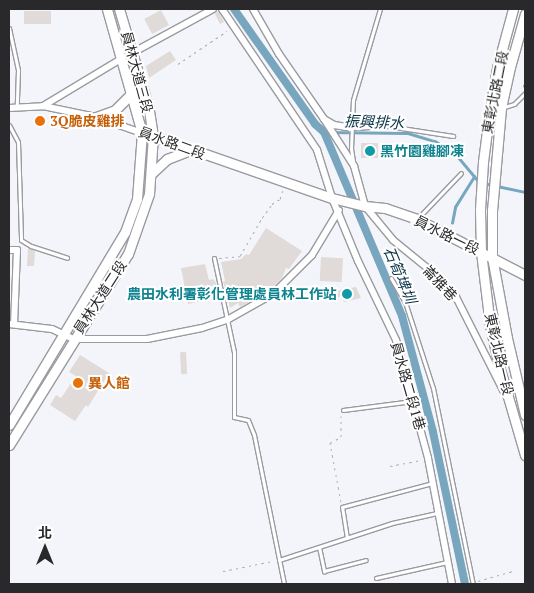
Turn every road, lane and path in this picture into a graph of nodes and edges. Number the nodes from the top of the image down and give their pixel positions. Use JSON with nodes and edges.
{"nodes":[{"id":1,"x":108,"y":9,"type":"edge"},
{"id":2,"x":119,"y":9,"type":"edge"},
{"id":3,"x":213,"y":9,"type":"edge"},
{"id":4,"x":222,"y":9,"type":"edge"},
{"id":5,"x":253,"y":9,"type":"edge"},
{"id":6,"x":380,"y":9,"type":"edge"},
{"id":7,"x":513,"y":9,"type":"edge"},
{"id":8,"x":525,"y":14,"type":"edge"},
{"id":9,"x":234,"y":27,"type":"junction"},
{"id":10,"x":9,"y":28,"type":"edge"},
{"id":11,"x":132,"y":53,"type":"junction"},
{"id":12,"x":121,"y":59,"type":"junction"},
{"id":13,"x":178,"y":64,"type":"dead end"},
{"id":14,"x":525,"y":93,"type":"edge"},
{"id":15,"x":131,"y":94,"type":"junction"},
{"id":16,"x":43,"y":106,"type":"junction"},
{"id":17,"x":17,"y":107,"type":"junction"},
{"id":18,"x":9,"y":108,"type":"edge"},
{"id":19,"x":501,"y":108,"type":"junction"},
{"id":20,"x":96,"y":117,"type":"junction"},
{"id":21,"x":324,"y":119,"type":"junction"},
{"id":22,"x":9,"y":125,"type":"edge"},
{"id":23,"x":352,"y":128,"type":"junction"},
{"id":24,"x":142,"y":132,"type":"junction"},
{"id":25,"x":153,"y":136,"type":"junction"},
{"id":26,"x":453,"y":136,"type":"dead end"},
{"id":27,"x":190,"y":150,"type":"junction"},
{"id":28,"x":348,"y":150,"type":"junction"},
{"id":29,"x":152,"y":173,"type":"junction"},
{"id":30,"x":461,"y":173,"type":"dead end"},
{"id":31,"x":286,"y":183,"type":"junction"},
{"id":32,"x":332,"y":198,"type":"junction"},
{"id":33,"x":365,"y":206,"type":"junction"},
{"id":34,"x":338,"y":210,"type":"junction"},
{"id":35,"x":417,"y":219,"type":"junction"},
{"id":36,"x":24,"y":242,"type":"junction"},
{"id":37,"x":9,"y":250,"type":"edge"},
{"id":38,"x":17,"y":250,"type":"junction"},
{"id":39,"x":481,"y":252,"type":"junction"},
{"id":40,"x":492,"y":257,"type":"junction"},
{"id":41,"x":67,"y":258,"type":"dead end"},
{"id":42,"x":214,"y":258,"type":"joint"},
{"id":43,"x":525,"y":274,"type":"edge"},
{"id":44,"x":391,"y":278,"type":"dead end"},
{"id":45,"x":227,"y":320,"type":"junction"},
{"id":46,"x":12,"y":324,"type":"edge"},
{"id":47,"x":64,"y":334,"type":"junction"},
{"id":48,"x":73,"y":339,"type":"junction"},
{"id":49,"x":412,"y":400,"type":"junction"},
{"id":50,"x":509,"y":400,"type":"junction"},
{"id":51,"x":343,"y":410,"type":"joint"},
{"id":52,"x":525,"y":415,"type":"edge"},
{"id":53,"x":9,"y":425,"type":"edge"},
{"id":54,"x":9,"y":445,"type":"edge"},
{"id":55,"x":525,"y":453,"type":"edge"},
{"id":56,"x":428,"y":458,"type":"junction"},
{"id":57,"x":390,"y":466,"type":"dead end"},
{"id":58,"x":432,"y":483,"type":"junction"},
{"id":59,"x":342,"y":507,"type":"junction"},
{"id":60,"x":438,"y":513,"type":"junction"},
{"id":61,"x":347,"y":538,"type":"junction"},
{"id":62,"x":319,"y":547,"type":"junction"},
{"id":63,"x":279,"y":560,"type":"junction"},
{"id":64,"x":366,"y":560,"type":"dead end"},
{"id":65,"x":447,"y":562,"type":"junction"},
{"id":66,"x":223,"y":571,"type":"dead end"},
{"id":67,"x":513,"y":571,"type":"dead end"},
{"id":68,"x":376,"y":578,"type":"dead end"},
{"id":69,"x":473,"y":583,"type":"edge"},
{"id":70,"x":284,"y":584,"type":"edge"},
{"id":71,"x":452,"y":584,"type":"edge"}],
"edges":[{"from":1,"to":12,"type":"street","name":"員林大道三段"},
{"from":2,"to":11,"type":"street","name":"員林大道三段"},
{"from":3,"to":11,"type":"street"},
{"from":4,"to":9,"type":"street","name":"員水路二段1巷"},
{"from":5,"to":21,"type":"street"},
{"from":6,"to":23,"type":"lane"},
{"from":7,"to":39,"type":"street","name":"東彰北路二段"},
{"from":8,"to":19,"type":"street","name":"東彰北路二段"},
{"from":9,"to":13,"type":"path"},
{"from":9,"to":32,"type":"street","name":"員水路二段1巷"},
{"from":10,"to":17,"type":"lane"},
{"from":11,"to":25,"type":"street","name":"員林大道三段"},
{"from":12,"to":15,"type":"street","name":"員林大道三段"},
{"from":12,"to":16,"type":"street"},
{"from":14,"to":19,"type":"lane"},
{"from":15,"to":20,"type":"street"},
{"from":15,"to":24,"type":"street","name":"員林大道三段"},
{"from":16,"to":17,"type":"street","name":"員水路二段"},
{"from":16,"to":20,"type":"street","name":"員水路二段"},
{"from":17,"to":18,"type":"street","name":"員水路二段"},
{"from":19,"to":40,"type":"street","name":"東彰北路二段"},
{"from":20,"to":24,"type":"street","name":"員水路二段"},
{"from":21,"to":23,"type":"street"},
{"from":21,"to":28,"type":"street"},
{"from":22,"to":36,"type":"lane"},
{"from":23,"to":26,"type":"lane"},
{"from":23,"to":28,"type":"lane"},
{"from":24,"to":25,"type":"street","name":"員水路二段"},
{"from":24,"to":47,"type":"street","name":"員林大道二段"},
{"from":25,"to":27,"type":"street","name":"員水路二段"},
{"from":25,"to":29,"type":"street","name":"員林大道二段"},
{"from":27,"to":29,"type":"street"},
{"from":27,"to":31,"type":"street","name":"員水路二段"},
{"from":28,"to":33,"type":"street"},
{"from":29,"to":48,"type":"street","name":"員林大道二段"},
{"from":30,"to":35,"type":"lane"},
{"from":31,"to":32,"type":"street","name":"員水路二段"},
{"from":31,"to":42,"type":"path"},
{"from":32,"to":33,"type":"street","name":"員水路一段"},
{"from":32,"to":34,"type":"street","name":"員水路二段1巷"},
{"from":33,"to":35,"type":"street","name":"員水路一段"},
{"from":33,"to":50,"type":"street","name":"崙雅巷"},
{"from":34,"to":45,"type":"street"},
{"from":34,"to":49,"type":"street","name":"員水路二段1巷"},
{"from":35,"to":39,"type":"street","name":"員水路一段"},
{"from":36,"to":38,"type":"lane"},
{"from":36,"to":41,"type":"lane"},
{"from":37,"to":38,"type":"street"},
{"from":38,"to":46,"type":"street"},
{"from":39,"to":40,"type":"street","name":"員水路一段"},
{"from":39,"to":50,"type":"street","name":"東彰北路一段"},
{"from":40,"to":43,"type":"street","name":"員水路一段"},
{"from":40,"to":52,"type":"street","name":"東彰北路一段"},
{"from":42,"to":45,"type":"lane"},
{"from":44,"to":69,"type":"lane"},
{"from":45,"to":48,"type":"street"},
{"from":45,"to":63,"type":"lane"},
{"from":46,"to":47,"type":"street"},
{"from":47,"to":48,"type":"street"},
{"from":47,"to":53,"type":"street","name":"員林大道二段"},
{"from":48,"to":54,"type":"street","name":"員林大道二段"},
{"from":49,"to":51,"type":"lane"},
{"from":49,"to":56,"type":"street","name":"員水路二段1巷"},
{"from":50,"to":55,"type":"street","name":"東彰北路一段"},
{"from":51,"to":59,"type":"path"},
{"from":56,"to":57,"type":"path"},
{"from":56,"to":58,"type":"street","name":"員水路二段1巷"},
{"from":58,"to":59,"type":"lane"},
{"from":58,"to":60,"type":"street","name":"員水路二段1巷"},
{"from":59,"to":61,"type":"lane"},
{"from":60,"to":61,"type":"lane"},
{"from":60,"to":65,"type":"street","name":"員水路二段1巷"},
{"from":61,"to":62,"type":"lane"},
{"from":62,"to":63,"type":"lane"},
{"from":62,"to":64,"type":"lane"},
{"from":63,"to":66,"type":"path"},
{"from":63,"to":70,"type":"lane"},
{"from":65,"to":68,"type":"lane"},
{"from":65,"to":71,"type":"street","name":"員水路二段1巷"},
{"from":67,"to":69,"type":"path"}]}
